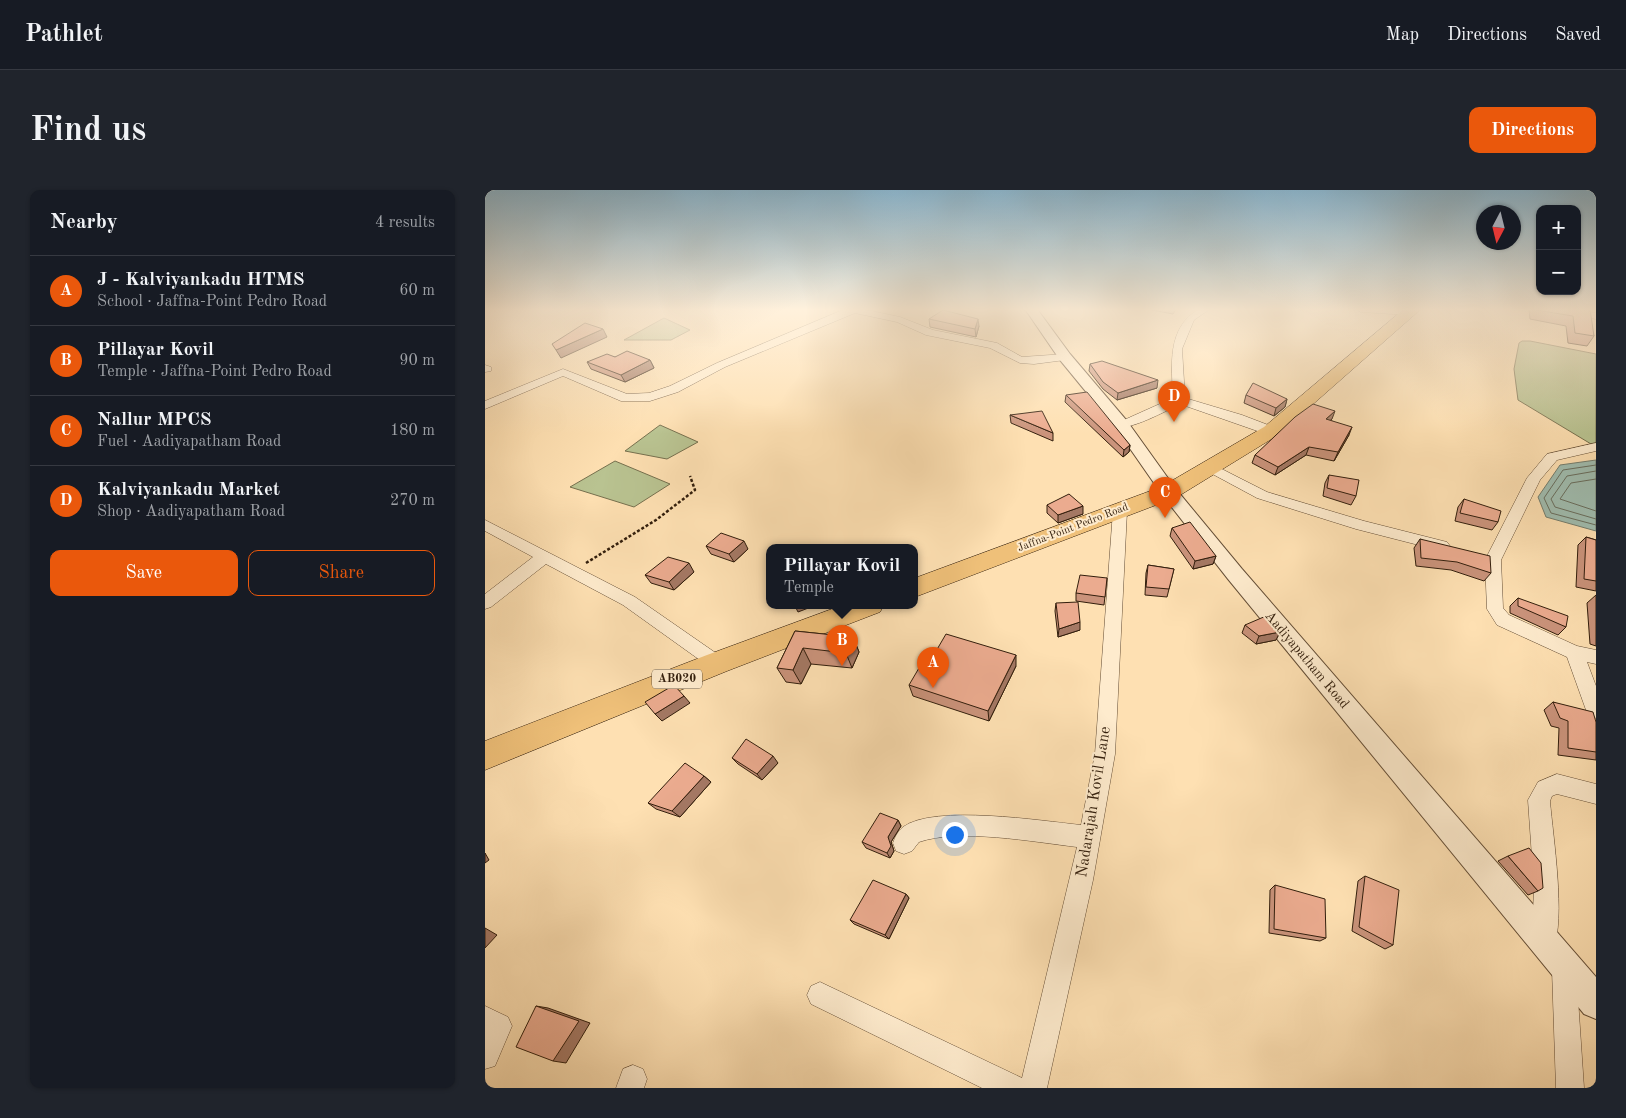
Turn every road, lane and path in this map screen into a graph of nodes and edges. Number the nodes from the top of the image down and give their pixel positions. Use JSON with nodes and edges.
{"nodes":[{"id":1,"x":752,"y":351,"type":"edge"},
{"id":2,"x":1004,"y":351,"type":"edge"},
{"id":3,"x":1061,"y":351,"type":"edge"},
{"id":4,"x":1177,"y":351,"type":"edge"},
{"id":5,"x":1364,"y":351,"type":"edge"},
{"id":6,"x":1065,"y":357,"type":"junction"},
{"id":7,"x":1179,"y":400,"type":"junction"},
{"id":8,"x":485,"y":405,"type":"edge"},
{"id":9,"x":1121,"y":424,"type":"junction"},
{"id":10,"x":1271,"y":432,"type":"junction"},
{"id":11,"x":1596,"y":447,"type":"edge"},
{"id":12,"x":1210,"y":467,"type":"junction"},
{"id":13,"x":690,"y":476,"type":"dead end"},
{"id":14,"x":1169,"y":492,"type":"junction"},
{"id":15,"x":1119,"y":511,"type":"junction"},
{"id":16,"x":485,"y":525,"type":"edge"},
{"id":17,"x":1456,"y":550,"type":"edge"},
{"id":18,"x":1475,"y":555,"type":"edge"},
{"id":19,"x":544,"y":557,"type":"junction"},
{"id":20,"x":1493,"y":560,"type":"junction"},
{"id":21,"x":573,"y":571,"type":"junction"},
{"id":22,"x":918,"y":587,"type":"edge"},
{"id":23,"x":485,"y":603,"type":"edge"},
{"id":24,"x":860,"y":609,"type":"edge"},
{"id":25,"x":1574,"y":652,"type":"junction"},
{"id":26,"x":1596,"y":657,"type":"edge"},
{"id":27,"x":717,"y":663,"type":"junction"},
{"id":28,"x":1596,"y":710,"type":"edge"},
{"id":29,"x":485,"y":756,"type":"edge"},
{"id":30,"x":1596,"y":794,"type":"edge"},
{"id":31,"x":1091,"y":837,"type":"junction"},
{"id":32,"x":904,"y":843,"type":"dead end"},
{"id":33,"x":1544,"y":941,"type":"junction"},
{"id":34,"x":1564,"y":964,"type":"junction"},
{"id":35,"x":820,"y":995,"type":"dead end"},
{"id":36,"x":1596,"y":1002,"type":"edge"},
{"id":37,"x":485,"y":1019,"type":"edge"},
{"id":38,"x":485,"y":1056,"type":"edge"},
{"id":39,"x":1012,"y":1088,"type":"edge"},
{"id":40,"x":1033,"y":1088,"type":"edge"},
{"id":41,"x":1571,"y":1088,"type":"edge"}],
"edges":[{"from":1,"to":8,"type":"street"},
{"from":2,"to":6,"type":"street"},
{"from":3,"to":6,"type":"street","name":"Aadiyapatham Road"},
{"from":4,"to":7,"type":"street"},
{"from":5,"to":10,"type":"main road","name":"Jaffna-Point Pedro Road"},
{"from":6,"to":9,"type":"street","name":"Aadiyapatham Road"},
{"from":7,"to":9,"type":"street"},
{"from":7,"to":10,"type":"street"},
{"from":9,"to":14,"type":"street","name":"Aadiyapatham Road"},
{"from":10,"to":12,"type":"main road","name":"Jaffna-Point Pedro Road"},
{"from":11,"to":20,"type":"street"},
{"from":12,"to":14,"type":"main road","name":"Jaffna-Point Pedro Road"},
{"from":12,"to":17,"type":"street"},
{"from":13,"to":21,"type":"path"},
{"from":14,"to":15,"type":"main road","name":"Jaffna-Point Pedro Road"},
{"from":14,"to":33,"type":"street","name":"Aadiyapatham Road"},
{"from":15,"to":22,"type":"main road","name":"Jaffna-Point Pedro Road"},
{"from":15,"to":31,"type":"street","name":"Nadarajah Kovil Lane"},
{"from":16,"to":19,"type":"street"},
{"from":18,"to":20,"type":"street"},
{"from":19,"to":21,"type":"street"},
{"from":19,"to":23,"type":"street"},
{"from":20,"to":25,"type":"street"},
{"from":21,"to":27,"type":"street"},
{"from":24,"to":27,"type":"main road","number":"AB020"},
{"from":25,"to":26,"type":"street"},
{"from":25,"to":28,"type":"street"},
{"from":27,"to":29,"type":"main road","number":"AB020"},
{"from":30,"to":33,"type":"street"},
{"from":31,"to":32,"type":"street"},
{"from":31,"to":40,"type":"street","name":"Nadarajah Kovil Lane"},
{"from":33,"to":34,"type":"street","name":"Aadiyapatham Road"},
{"from":34,"to":36,"type":"street","name":"Aadiyapatham Road"},
{"from":34,"to":41,"type":"street"},
{"from":35,"to":39,"type":"street"},
{"from":37,"to":38,"type":"street"}]}
